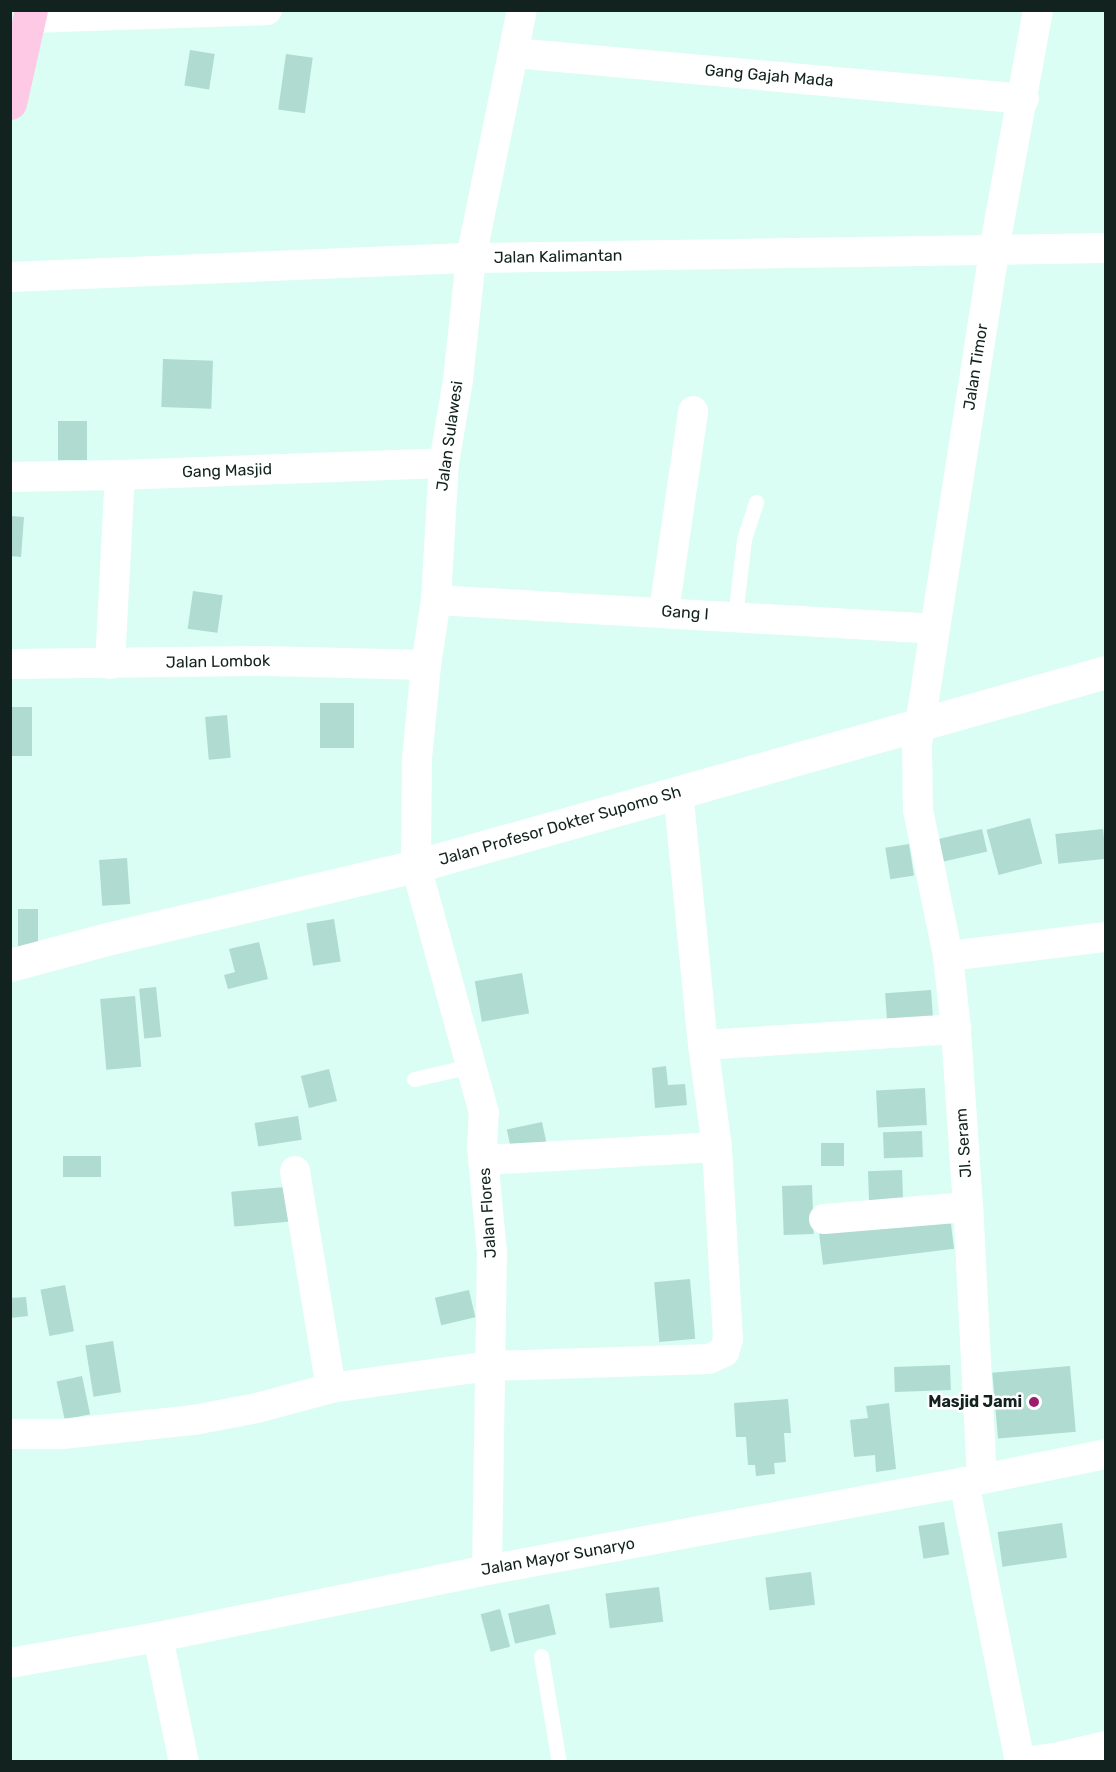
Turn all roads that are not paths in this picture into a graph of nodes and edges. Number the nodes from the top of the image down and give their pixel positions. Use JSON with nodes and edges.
{"nodes":[{"id":1,"x":267,"y":10,"type":"edge"},
{"id":2,"x":522,"y":10,"type":"edge"},
{"id":3,"x":1038,"y":10,"type":"edge"},
{"id":4,"x":30,"y":14,"type":"edge"},
{"id":5,"x":514,"y":53,"type":"junction"},
{"id":6,"x":1024,"y":99,"type":"junction"},
{"id":7,"x":10,"y":104,"type":"edge"},
{"id":8,"x":1106,"y":248,"type":"edge"},
{"id":9,"x":994,"y":250,"type":"junction"},
{"id":10,"x":471,"y":258,"type":"junction"},
{"id":11,"x":10,"y":278,"type":"edge"},
{"id":12,"x":693,"y":411,"type":"dead end"},
{"id":13,"x":444,"y":463,"type":"junction"},
{"id":14,"x":120,"y":476,"type":"junction"},
{"id":15,"x":10,"y":477,"type":"edge"},
{"id":16,"x":756,"y":502,"type":"dead end"},
{"id":17,"x":436,"y":600,"type":"junction"},
{"id":18,"x":664,"y":611,"type":"junction"},
{"id":19,"x":735,"y":617,"type":"junction"},
{"id":20,"x":934,"y":629,"type":"junction"},
{"id":21,"x":10,"y":664,"type":"edge"},
{"id":22,"x":110,"y":664,"type":"junction"},
{"id":23,"x":426,"y":665,"type":"junction"},
{"id":24,"x":1106,"y":672,"type":"edge"},
{"id":25,"x":920,"y":724,"type":"junction"},
{"id":26,"x":917,"y":800,"type":"joint"},
{"id":27,"x":680,"y":821,"type":"junction"},
{"id":28,"x":417,"y":866,"type":"junction"},
{"id":29,"x":1106,"y":937,"type":"edge"},
{"id":30,"x":948,"y":956,"type":"junction"},
{"id":31,"x":10,"y":965,"type":"edge"},
{"id":32,"x":956,"y":1029,"type":"junction"},
{"id":33,"x":703,"y":1045,"type":"junction"},
{"id":34,"x":471,"y":1066,"type":"junction"},
{"id":35,"x":414,"y":1079,"type":"dead end"},
{"id":36,"x":717,"y":1148,"type":"junction"},
{"id":37,"x":484,"y":1160,"type":"junction"},
{"id":38,"x":296,"y":1171,"type":"dead end"},
{"id":39,"x":969,"y":1207,"type":"junction"},
{"id":40,"x":824,"y":1219,"type":"dead end"},
{"id":41,"x":489,"y":1366,"type":"junction"},
{"id":42,"x":331,"y":1388,"type":"junction"},
{"id":43,"x":10,"y":1434,"type":"edge"},
{"id":44,"x":1106,"y":1454,"type":"edge"},
{"id":45,"x":973,"y":1481,"type":"junction"},
{"id":46,"x":487,"y":1570,"type":"junction"},
{"id":47,"x":158,"y":1637,"type":"junction"},
{"id":48,"x":541,"y":1656,"type":"dead end"},
{"id":49,"x":10,"y":1663,"type":"edge"},
{"id":50,"x":1106,"y":1746,"type":"edge"},
{"id":51,"x":183,"y":1761,"type":"edge"},
{"id":52,"x":559,"y":1761,"type":"edge"},
{"id":53,"x":1022,"y":1761,"type":"edge"}],
"edges":[{"from":1,"to":4,"type":"street"},
{"from":2,"to":5,"type":"street","name":"Jalan Sulawesi"},
{"from":3,"to":6,"type":"street","name":"Jalan Timor"},
{"from":4,"to":7,"type":"main road"},
{"from":5,"to":6,"type":"street","name":"Gang Gajah Mada"},
{"from":5,"to":10,"type":"street","name":"Jalan Sulawesi"},
{"from":6,"to":9,"type":"street","name":"Jalan Timor"},
{"from":8,"to":9,"type":"street","name":"Jalan Kalimantan"},
{"from":9,"to":10,"type":"street","name":"Jalan Kalimantan"},
{"from":9,"to":20,"type":"street","name":"Jalan Timor"},
{"from":10,"to":11,"type":"street","name":"Jalan Kalimantan"},
{"from":10,"to":13,"type":"street","name":"Jalan Sulawesi"},
{"from":12,"to":18,"type":"street"},
{"from":13,"to":14,"type":"street","name":"Gang Masjid"},
{"from":13,"to":17,"type":"street","name":"Jalan Sulawesi"},
{"from":14,"to":15,"type":"street","name":"Gang Masjid"},
{"from":14,"to":22,"type":"street"},
{"from":16,"to":19,"type":"lane"},
{"from":17,"to":18,"type":"street","name":"Gang I"},
{"from":17,"to":23,"type":"street","name":"Jalan Sulawesi"},
{"from":18,"to":19,"type":"street","name":"Gang I"},
{"from":19,"to":20,"type":"street","name":"Gang I"},
{"from":20,"to":25,"type":"street","name":"Jalan Timor"},
{"from":21,"to":22,"type":"street","name":"Jalan Lombok"},
{"from":22,"to":23,"type":"street","name":"Jalan Lombok"},
{"from":23,"to":28,"type":"street","name":"Jalan Sulawesi"},
{"from":24,"to":25,"type":"street","name":"Jalan Profesor Dokter Supomo Sh"},
{"from":25,"to":26,"type":"street","name":"Jalan Timor"},
{"from":25,"to":27,"type":"street","name":"Jalan Profesor Dokter Supomo Sh"},
{"from":26,"to":30,"type":"street","name":"Jl. Seram"},
{"from":27,"to":28,"type":"street","name":"Jalan Profesor Dokter Supomo Sh"},
{"from":27,"to":33,"type":"street"},
{"from":28,"to":31,"type":"street","name":"Jalan Profesor Dokter Supomo Sh"},
{"from":28,"to":34,"type":"street","name":"Jalan Flores"},
{"from":29,"to":30,"type":"street"},
{"from":30,"to":32,"type":"street","name":"Jl. Seram"},
{"from":32,"to":33,"type":"street"},
{"from":32,"to":39,"type":"street","name":"Jl. Seram"},
{"from":33,"to":36,"type":"street"},
{"from":34,"to":35,"type":"lane"},
{"from":34,"to":37,"type":"street","name":"Jalan Flores"},
{"from":36,"to":37,"type":"street"},
{"from":36,"to":41,"type":"street"},
{"from":37,"to":41,"type":"street","name":"Jalan Flores"},
{"from":38,"to":42,"type":"street"},
{"from":39,"to":40,"type":"street"},
{"from":39,"to":45,"type":"street","name":"Jl. Seram"},
{"from":41,"to":42,"type":"street"},
{"from":41,"to":46,"type":"street","name":"Jalan Flores"},
{"from":42,"to":43,"type":"street"},
{"from":44,"to":45,"type":"street","name":"Jalan Mayor Sunaryo"},
{"from":45,"to":46,"type":"street","name":"Jalan Mayor Sunaryo"},
{"from":45,"to":53,"type":"street","name":"Jl. Seram"},
{"from":46,"to":47,"type":"street","name":"Jalan Mayor Sunaryo"},
{"from":47,"to":49,"type":"street","name":"Jalan Mayor Sunaryo"},
{"from":47,"to":51,"type":"street"},
{"from":48,"to":52,"type":"lane"},
{"from":50,"to":53,"type":"street"}]}
